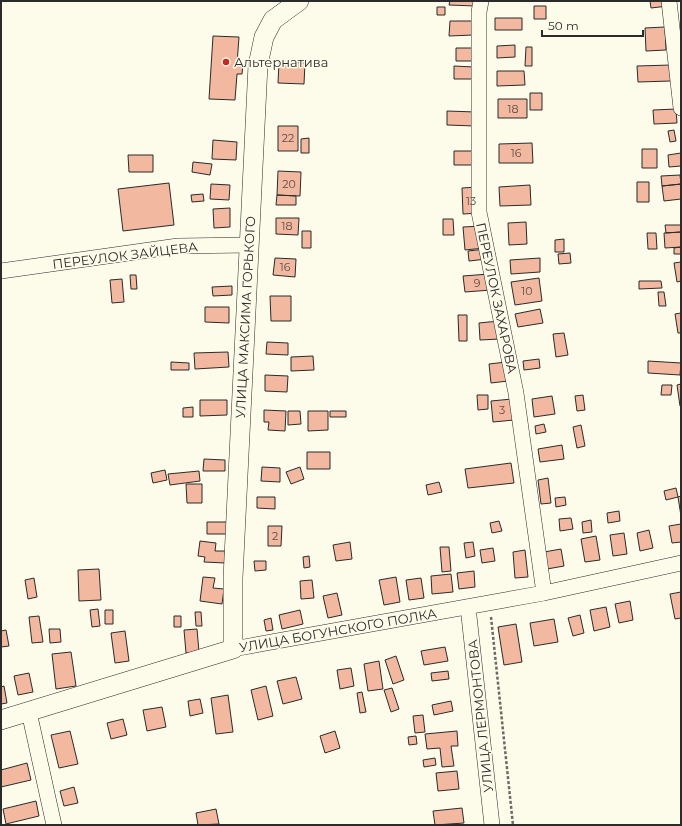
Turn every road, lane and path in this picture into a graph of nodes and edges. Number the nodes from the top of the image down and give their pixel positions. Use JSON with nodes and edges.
{"nodes":[{"id":1,"x":299,"y":1,"type":"edge"},
{"id":2,"x":481,"y":1,"type":"edge"},
{"id":3,"x":669,"y":1,"type":"edge"},
{"id":4,"x":681,"y":108,"type":"edge"},
{"id":5,"x":248,"y":244,"type":"junction"},
{"id":6,"x":1,"y":271,"type":"edge"},
{"id":7,"x":681,"y":563,"type":"edge"},
{"id":8,"x":544,"y":594,"type":"junction"},
{"id":9,"x":489,"y":603,"type":"junction"},
{"id":10,"x":468,"y":607,"type":"junction"},
{"id":11,"x":233,"y":649,"type":"junction"},
{"id":12,"x":28,"y":712,"type":"junction"},
{"id":13,"x":1,"y":720,"type":"edge"},
{"id":14,"x":54,"y":825,"type":"edge"},
{"id":15,"x":492,"y":825,"type":"edge"},
{"id":16,"x":513,"y":825,"type":"edge"}],
"edges":[{"from":1,"to":5,"type":"main road","name":"УЛИЦА МАКСИМА ГОРЬКОГО"},
{"from":2,"to":8,"type":"street","name":"ПЕРЕУЛОК ЗАХАРОВА"},
{"from":3,"to":4,"type":"street"},
{"from":5,"to":6,"type":"street","name":"ПЕРЕУЛОК ЗАЙЦЕВА"},
{"from":5,"to":11,"type":"main road","name":"УЛИЦА МАКСИМА ГОРЬКОГО"},
{"from":7,"to":8,"type":"street","name":"УЛИЦА БОГУНСКОГО ПОЛКА"},
{"from":8,"to":9,"type":"street","name":"УЛИЦА БОГУНСКОГО ПОЛКА"},
{"from":9,"to":10,"type":"street","name":"УЛИЦА БОГУНСКОГО ПОЛКА"},
{"from":9,"to":16,"type":"path"},
{"from":10,"to":11,"type":"street","name":"УЛИЦА БОГУНСКОГО ПОЛКА"},
{"from":10,"to":15,"type":"street","name":"УЛИЦА ЛЕРМОНТОВА"},
{"from":11,"to":12,"type":"main road","name":"УЛИЦА БОГУНСКОГО ПОЛКА"},
{"from":12,"to":13,"type":"main road","name":"УЛИЦА БОГУНСКОГО ПОЛКА"},
{"from":12,"to":14,"type":"street"}]}
